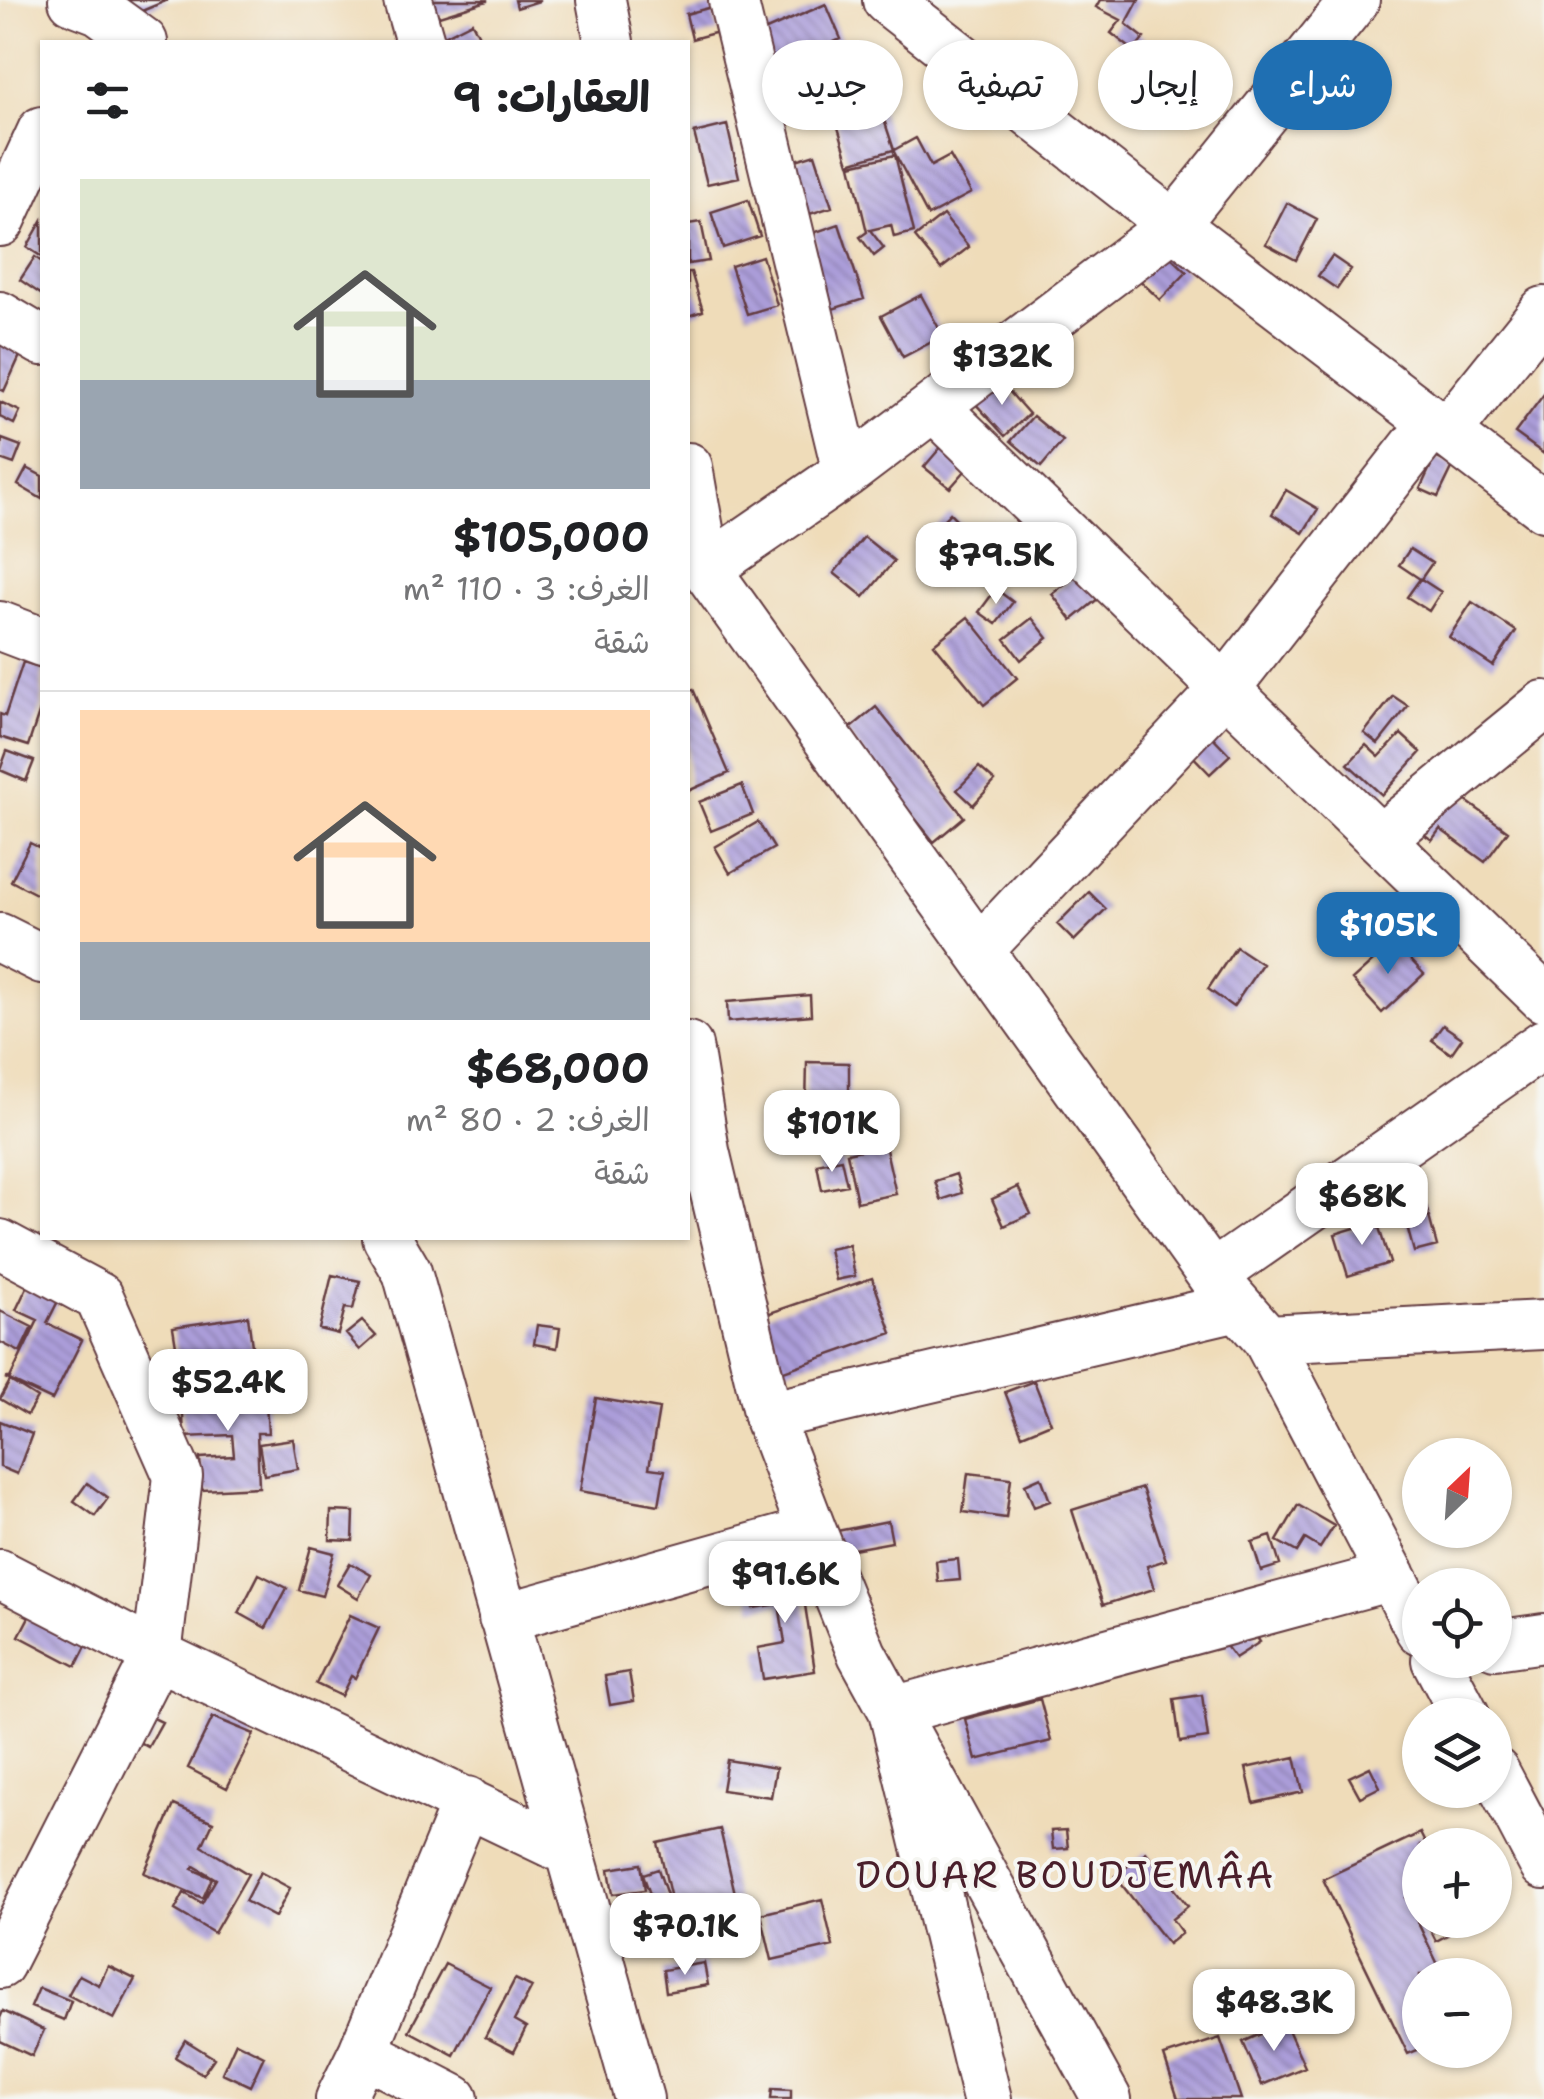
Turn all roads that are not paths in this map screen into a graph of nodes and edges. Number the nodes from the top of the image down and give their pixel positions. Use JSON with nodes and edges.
{"nodes":[{"id":1,"x":408,"y":0,"type":"edge"},
{"id":2,"x":601,"y":0,"type":"edge"},
{"id":3,"x":733,"y":0,"type":"edge"},
{"id":4,"x":887,"y":0,"type":"edge"},
{"id":5,"x":1355,"y":0,"type":"edge"},
{"id":6,"x":86,"y":17,"type":"edge"},
{"id":7,"x":139,"y":40,"type":"edge"},
{"id":8,"x":419,"y":40,"type":"edge"},
{"id":9,"x":609,"y":40,"type":"edge"},
{"id":10,"x":40,"y":135,"type":"edge"},
{"id":11,"x":0,"y":222,"type":"edge"},
{"id":12,"x":1174,"y":225,"type":"junction"},
{"id":13,"x":1544,"y":310,"type":"edge"},
{"id":14,"x":0,"y":316,"type":"edge"},
{"id":15,"x":40,"y":340,"type":"edge"},
{"id":16,"x":934,"y":407,"type":"junction"},
{"id":17,"x":1440,"y":428,"type":"junction"},
{"id":18,"x":847,"y":472,"type":"junction"},
{"id":19,"x":690,"y":477,"type":"edge"},
{"id":20,"x":1544,"y":508,"type":"edge"},
{"id":21,"x":706,"y":568,"type":"junction"},
{"id":22,"x":0,"y":626,"type":"edge"},
{"id":23,"x":40,"y":641,"type":"edge"},
{"id":24,"x":1225,"y":689,"type":"junction"},
{"id":25,"x":1544,"y":705,"type":"edge"},
{"id":26,"x":1380,"y":839,"type":"junction"},
{"id":27,"x":0,"y":938,"type":"edge"},
{"id":28,"x":979,"y":950,"type":"junction"},
{"id":29,"x":40,"y":958,"type":"edge"},
{"id":30,"x":1544,"y":998,"type":"edge"},
{"id":31,"x":1544,"y":1044,"type":"edge"},
{"id":32,"x":690,"y":1058,"type":"edge"},
{"id":33,"x":388,"y":1240,"type":"edge"},
{"id":34,"x":0,"y":1244,"type":"edge"},
{"id":35,"x":1239,"y":1307,"type":"junction"},
{"id":36,"x":1544,"y":1325,"type":"edge"},
{"id":37,"x":768,"y":1416,"type":"junction"},
{"id":38,"x":812,"y":1530,"type":"junction"},
{"id":39,"x":0,"y":1574,"type":"edge"},
{"id":40,"x":1392,"y":1576,"type":"junction"},
{"id":41,"x":1402,"y":1595,"type":"edge"},
{"id":42,"x":503,"y":1618,"type":"junction"},
{"id":43,"x":1544,"y":1638,"type":"edge"},
{"id":44,"x":1512,"y":1643,"type":"edge"},
{"id":45,"x":157,"y":1655,"type":"junction"},
{"id":46,"x":893,"y":1711,"type":"junction"},
{"id":47,"x":467,"y":1801,"type":"junction"},
{"id":48,"x":1512,"y":1805,"type":"edge"},
{"id":49,"x":568,"y":1850,"type":"junction"},
{"id":50,"x":1544,"y":1866,"type":"edge"},
{"id":51,"x":0,"y":1964,"type":"edge"},
{"id":52,"x":363,"y":2052,"type":"junction"},
{"id":53,"x":340,"y":2099,"type":"edge"},
{"id":54,"x":454,"y":2099,"type":"edge"},
{"id":55,"x":639,"y":2099,"type":"edge"},
{"id":56,"x":987,"y":2099,"type":"edge"},
{"id":57,"x":1107,"y":2099,"type":"edge"}],
"edges":[{"from":1,"to":8,"type":"street"},
{"from":2,"to":9,"type":"street"},
{"from":3,"to":18,"type":"street"},
{"from":4,"to":12,"type":"street"},
{"from":5,"to":12,"type":"street"},
{"from":6,"to":7,"type":"street"},
{"from":10,"to":11,"type":"street"},
{"from":12,"to":16,"type":"street"},
{"from":12,"to":17,"type":"street"},
{"from":13,"to":17,"type":"street"},
{"from":14,"to":15,"type":"street"},
{"from":16,"to":18,"type":"street"},
{"from":16,"to":24,"type":"street"},
{"from":17,"to":20,"type":"street"},
{"from":17,"to":24,"type":"street"},
{"from":18,"to":21,"type":"street"},
{"from":19,"to":21,"type":"street"},
{"from":21,"to":28,"type":"street"},
{"from":22,"to":23,"type":"street"},
{"from":24,"to":26,"type":"street"},
{"from":24,"to":28,"type":"street"},
{"from":25,"to":26,"type":"street"},
{"from":26,"to":30,"type":"street"},
{"from":27,"to":29,"type":"street"},
{"from":28,"to":35,"type":"street"},
{"from":31,"to":35,"type":"street"},
{"from":32,"to":37,"type":"street"},
{"from":33,"to":42,"type":"street"},
{"from":34,"to":45,"type":"street"},
{"from":35,"to":36,"type":"street"},
{"from":35,"to":37,"type":"street"},
{"from":35,"to":40,"type":"street"},
{"from":37,"to":38,"type":"street"},
{"from":38,"to":42,"type":"street"},
{"from":38,"to":46,"type":"street"},
{"from":39,"to":45,"type":"street"},
{"from":40,"to":41,"type":"street"},
{"from":40,"to":46,"type":"street"},
{"from":42,"to":49,"type":"street"},
{"from":43,"to":44,"type":"street"},
{"from":45,"to":47,"type":"street"},
{"from":45,"to":51,"type":"street"},
{"from":46,"to":56,"type":"street"},
{"from":46,"to":57,"type":"street"},
{"from":47,"to":49,"type":"street"},
{"from":47,"to":52,"type":"street"},
{"from":48,"to":50,"type":"street"},
{"from":49,"to":55,"type":"street"},
{"from":52,"to":53,"type":"street"},
{"from":52,"to":54,"type":"street"}]}
